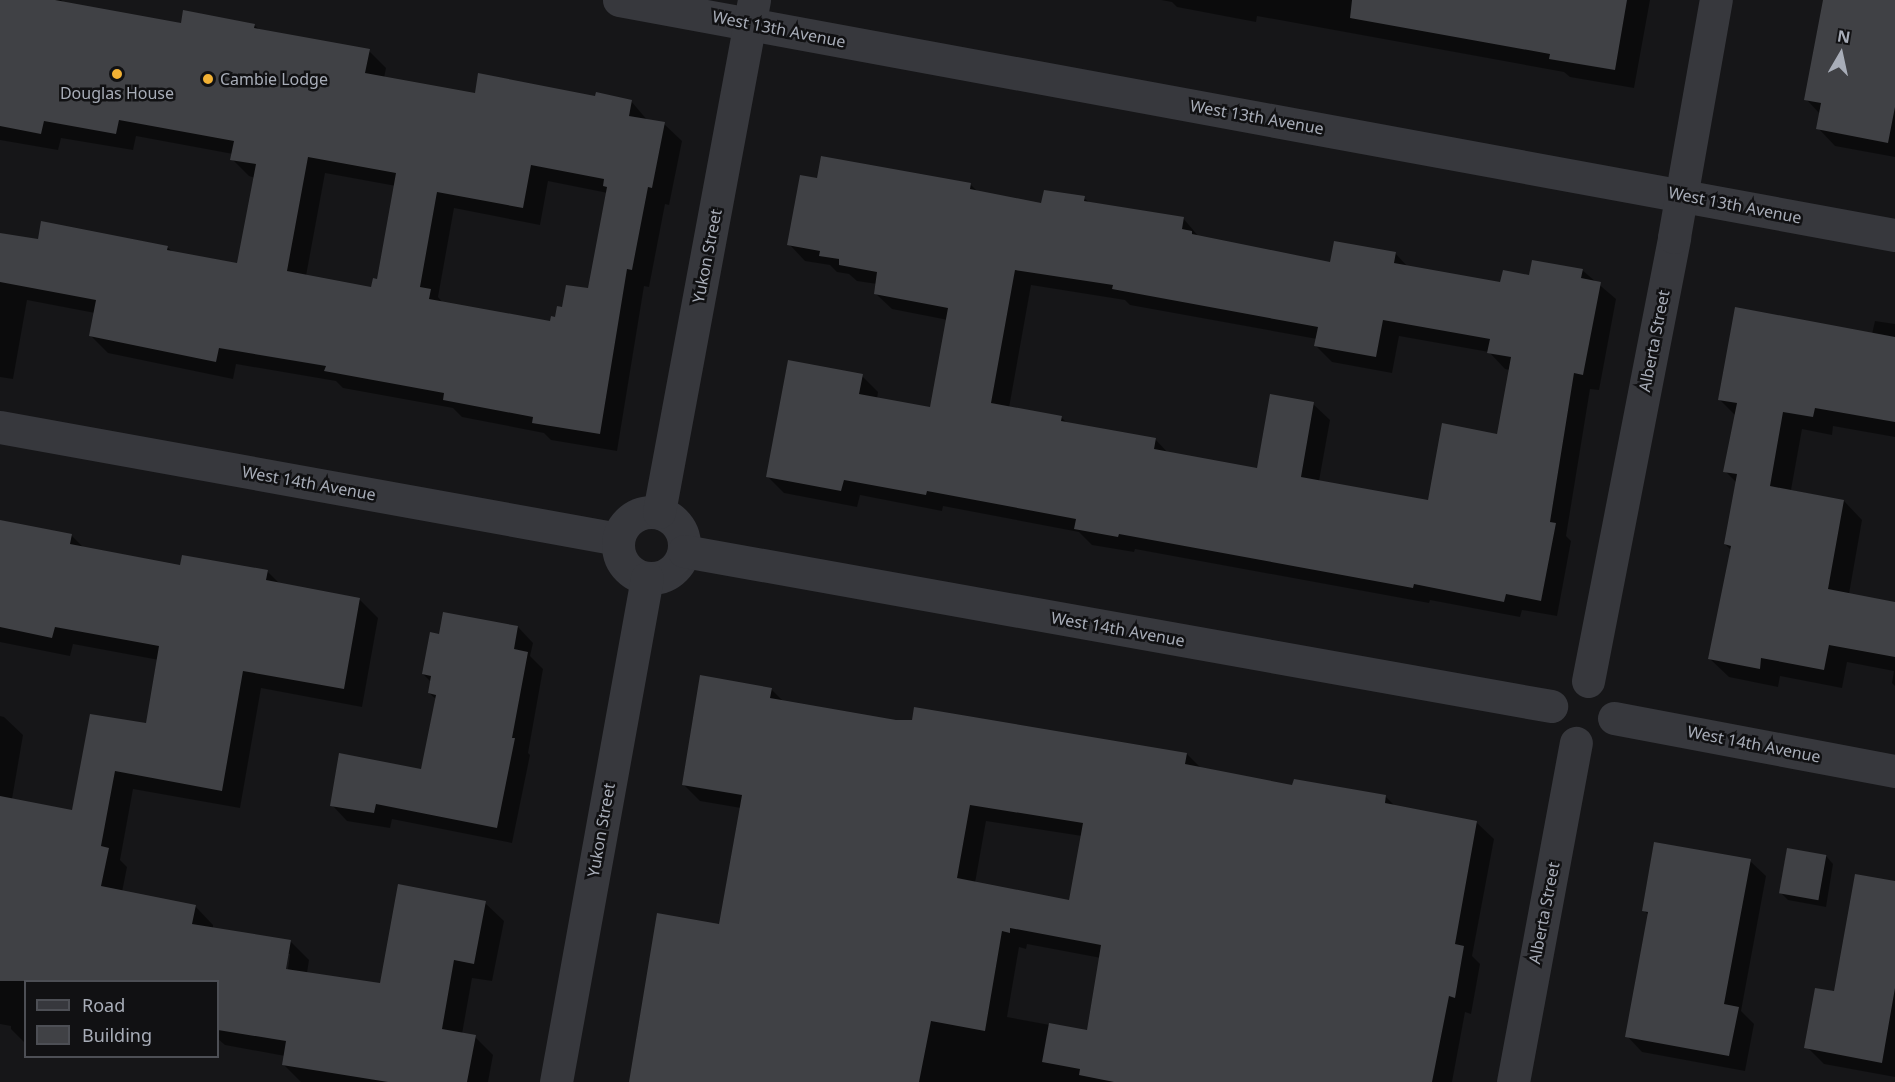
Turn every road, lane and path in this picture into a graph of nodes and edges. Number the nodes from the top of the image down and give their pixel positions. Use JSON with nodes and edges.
{"nodes":[{"id":1,"x":619,"y":0,"type":"edge"},
{"id":2,"x":1716,"y":0,"type":"edge"},
{"id":3,"x":752,"y":12,"type":"edge"},
{"id":4,"x":1681,"y":195,"type":"junction"},
{"id":5,"x":1895,"y":235,"type":"edge"},
{"id":6,"x":0,"y":427,"type":"edge"},
{"id":7,"x":659,"y":512,"type":"junction"},
{"id":8,"x":618,"y":539,"type":"junction"},
{"id":9,"x":684,"y":551,"type":"junction"},
{"id":10,"x":647,"y":578,"type":"junction"},
{"id":11,"x":1588,"y":681,"type":"junction"},
{"id":12,"x":1551,"y":706,"type":"junction"},
{"id":13,"x":1614,"y":718,"type":"junction"},
{"id":14,"x":1576,"y":743,"type":"junction"},
{"id":15,"x":1895,"y":771,"type":"edge"},
{"id":16,"x":556,"y":1082,"type":"edge"},
{"id":17,"x":1513,"y":1082,"type":"edge"}],
"edges":[{"from":1,"to":3,"type":"street","name":"West 13th Avenue"},
{"from":2,"to":4,"type":"street","name":"Alberta Street"},
{"from":3,"to":4,"type":"street","name":"West 13th Avenue"},
{"from":3,"to":7,"type":"street","name":"Yukon Street"},
{"from":4,"to":5,"type":"street","name":"West 13th Avenue"},
{"from":4,"to":11,"type":"street","name":"Alberta Street"},
{"from":6,"to":8,"type":"street","name":"West 14th Avenue"},
{"from":7,"to":8,"type":"street"},
{"from":7,"to":9,"type":"street"},
{"from":8,"to":10,"type":"street"},
{"from":9,"to":10,"type":"street"},
{"from":9,"to":12,"type":"street","name":"West 14th Avenue"},
{"from":10,"to":16,"type":"street","name":"Yukon Street"},
{"from":11,"to":12,"type":"street"},
{"from":11,"to":13,"type":"street"},
{"from":12,"to":14,"type":"street"},
{"from":13,"to":14,"type":"street"},
{"from":13,"to":15,"type":"street","name":"West 14th Avenue"},
{"from":14,"to":17,"type":"street","name":"Alberta Street"}]}
